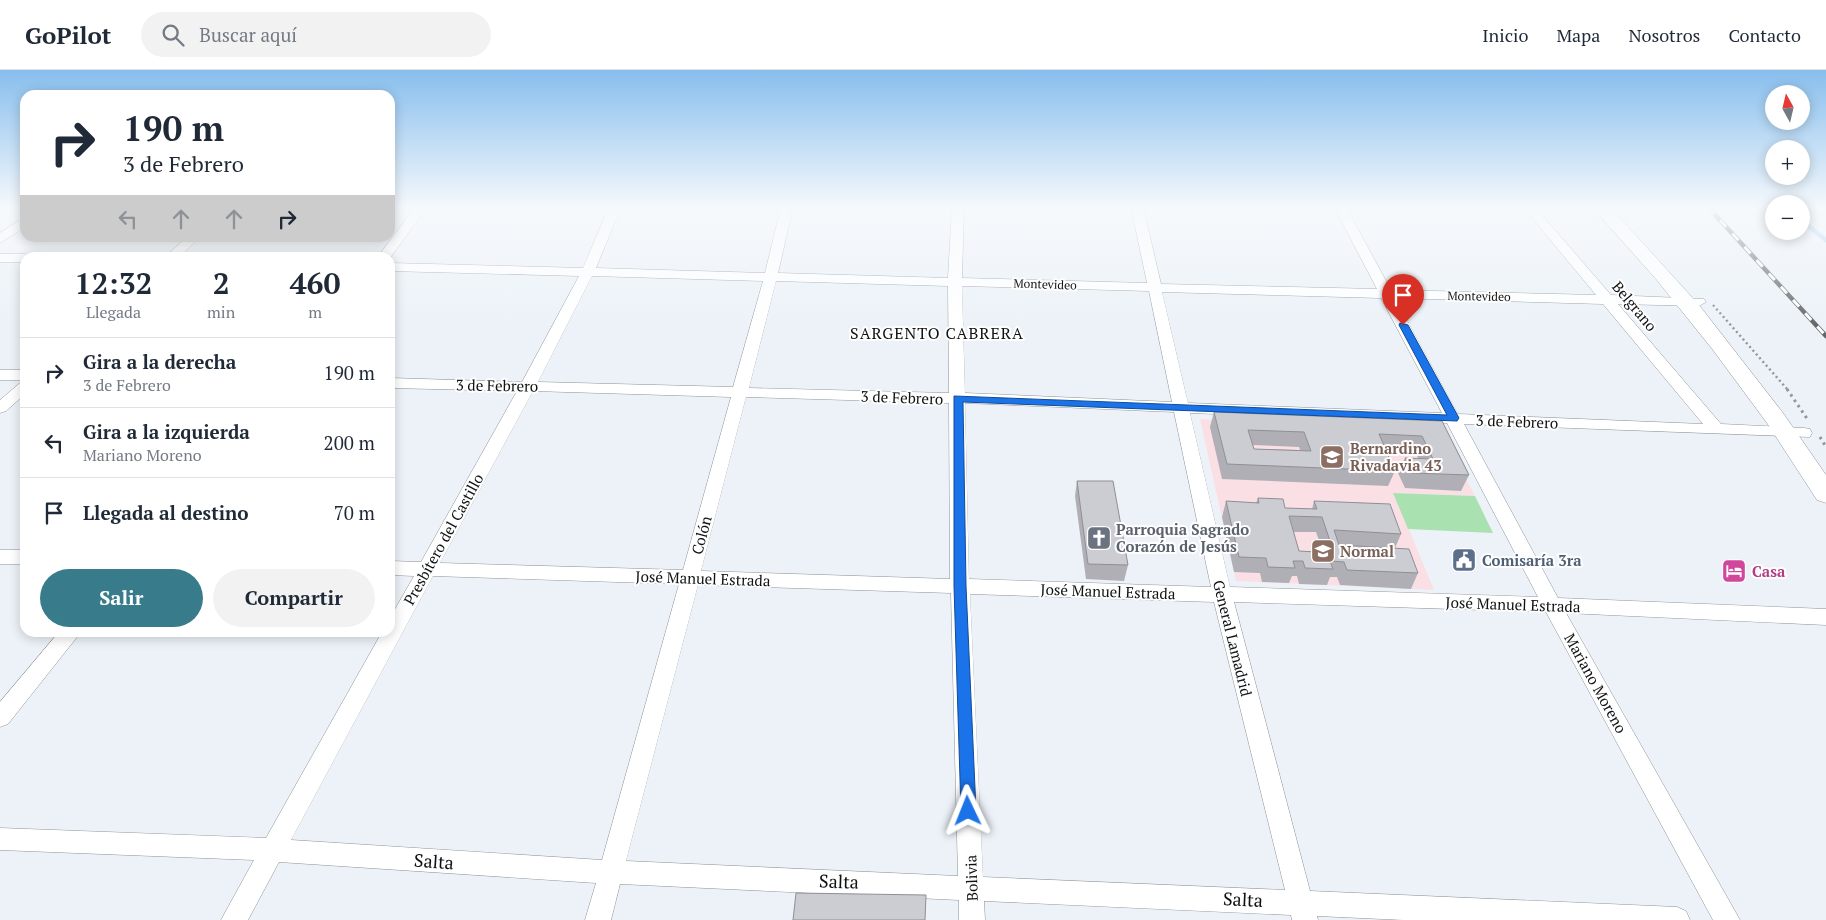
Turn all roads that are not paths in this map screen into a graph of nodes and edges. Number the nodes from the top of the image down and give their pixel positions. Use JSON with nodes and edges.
{"nodes":[{"id":1,"x":599,"y":247,"type":"edge"},
{"id":2,"x":777,"y":247,"type":"edge"},
{"id":3,"x":956,"y":247,"type":"edge"},
{"id":4,"x":1145,"y":247,"type":"edge"},
{"id":5,"x":1361,"y":247,"type":"edge"},
{"id":6,"x":1563,"y":247,"type":"edge"},
{"id":7,"x":1642,"y":247,"type":"edge"},
{"id":8,"x":1652,"y":247,"type":"edge"},
{"id":9,"x":0,"y":258,"type":"edge"},
{"id":10,"x":20,"y":258,"type":"edge"},
{"id":11,"x":395,"y":267,"type":"edge"},
{"id":12,"x":588,"y":271,"type":"junction"},
{"id":13,"x":771,"y":276,"type":"junction"},
{"id":14,"x":955,"y":281,"type":"junction"},
{"id":15,"x":1154,"y":288,"type":"junction"},
{"id":16,"x":1386,"y":294,"type":"junction"},
{"id":17,"x":1609,"y":299,"type":"junction"},
{"id":18,"x":1698,"y":302,"type":"junction"},
{"id":19,"x":0,"y":375,"type":"edge"},
{"id":20,"x":20,"y":375,"type":"edge"},
{"id":21,"x":395,"y":383,"type":"edge"},
{"id":22,"x":528,"y":386,"type":"junction"},
{"id":23,"x":20,"y":390,"type":"edge"},
{"id":24,"x":739,"y":392,"type":"junction"},
{"id":25,"x":958,"y":398,"type":"junction"},
{"id":26,"x":1181,"y":407,"type":"junction"},
{"id":27,"x":0,"y":408,"type":"edge"},
{"id":28,"x":1454,"y":418,"type":"junction"},
{"id":29,"x":1715,"y":428,"type":"junction"},
{"id":30,"x":1807,"y":431,"type":"junction"},
{"id":31,"x":1826,"y":468,"type":"edge"},
{"id":32,"x":1826,"y":494,"type":"edge"},
{"id":33,"x":0,"y":557,"type":"edge"},
{"id":34,"x":20,"y":557,"type":"edge"},
{"id":35,"x":395,"y":568,"type":"edge"},
{"id":36,"x":426,"y":569,"type":"junction"},
{"id":37,"x":690,"y":578,"type":"junction"},
{"id":38,"x":960,"y":586,"type":"junction"},
{"id":39,"x":1222,"y":594,"type":"junction"},
{"id":40,"x":1552,"y":605,"type":"junction"},
{"id":41,"x":1826,"y":617,"type":"edge"},
{"id":42,"x":395,"y":626,"type":"edge"},
{"id":43,"x":67,"y":637,"type":"edge"},
{"id":44,"x":389,"y":637,"type":"edge"},
{"id":45,"x":0,"y":718,"type":"edge"},
{"id":46,"x":0,"y":839,"type":"edge"},
{"id":47,"x":273,"y":850,"type":"junction"},
{"id":48,"x":611,"y":872,"type":"junction"},
{"id":49,"x":971,"y":886,"type":"junction"},
{"id":50,"x":1303,"y":911,"type":"edge"},
{"id":51,"x":234,"y":920,"type":"edge"},
{"id":52,"x":598,"y":920,"type":"edge"},
{"id":53,"x":972,"y":920,"type":"edge"},
{"id":54,"x":1677,"y":920,"type":"edge"},
{"id":55,"x":1727,"y":920,"type":"edge"}],
"edges":[{"from":1,"to":12,"type":"street","name":"Presbítero del Castillo"},
{"from":2,"to":13,"type":"street","name":"Colón"},
{"from":3,"to":14,"type":"street","name":"Bolivia"},
{"from":4,"to":15,"type":"street","name":"General Lamadrid"},
{"from":5,"to":16,"type":"street","name":"Mariano Moreno"},
{"from":6,"to":17,"type":"street","name":"Belgrano"},
{"from":7,"to":18,"type":"main road"},
{"from":8,"to":18,"type":"main road"},
{"from":9,"to":10,"type":"street"},
{"from":11,"to":12,"type":"street","name":"Montevideo"},
{"from":12,"to":13,"type":"street","name":"Montevideo"},
{"from":12,"to":22,"type":"street","name":"Presbítero del Castillo"},
{"from":13,"to":14,"type":"street","name":"Montevideo"},
{"from":13,"to":24,"type":"street","name":"Colón"},
{"from":14,"to":15,"type":"street","name":"Montevideo"},
{"from":14,"to":25,"type":"street","name":"Bolivia"},
{"from":15,"to":16,"type":"street","name":"Montevideo"},
{"from":15,"to":26,"type":"street","name":"General Lamadrid"},
{"from":16,"to":17,"type":"street","name":"Montevideo"},
{"from":16,"to":28,"type":"street","name":"Mariano Moreno"},
{"from":17,"to":18,"type":"street","name":"Montevideo"},
{"from":17,"to":29,"type":"street","name":"Belgrano"},
{"from":18,"to":30,"type":"main road"},
{"from":19,"to":20,"type":"street"},
{"from":21,"to":22,"type":"street","name":"3 de Febrero"},
{"from":22,"to":24,"type":"street","name":"3 de Febrero"},
{"from":22,"to":36,"type":"street","name":"Presbítero del Castillo"},
{"from":23,"to":27,"type":"street"},
{"from":24,"to":25,"type":"street","name":"3 de Febrero"},
{"from":24,"to":37,"type":"street","name":"Colón"},
{"from":25,"to":26,"type":"street","name":"3 de Febrero"},
{"from":25,"to":38,"type":"street","name":"Bolivia"},
{"from":26,"to":28,"type":"street","name":"3 de Febrero"},
{"from":26,"to":39,"type":"street","name":"General Lamadrid"},
{"from":28,"to":29,"type":"street","name":"3 de Febrero"},
{"from":28,"to":40,"type":"street","name":"Mariano Moreno"},
{"from":29,"to":30,"type":"street","name":"3 de Febrero"},
{"from":30,"to":31,"type":"main road"},
{"from":30,"to":32,"type":"main road"},
{"from":33,"to":34,"type":"street"},
{"from":35,"to":36,"type":"street","name":"José Manuel Estrada"},
{"from":36,"to":37,"type":"street","name":"José Manuel Estrada"},
{"from":36,"to":42,"type":"street","name":"Presbítero del Castillo"},
{"from":37,"to":38,"type":"street","name":"José Manuel Estrada"},
{"from":37,"to":48,"type":"street","name":"Colón"},
{"from":38,"to":39,"type":"street","name":"José Manuel Estrada"},
{"from":38,"to":49,"type":"street","name":"Bolivia"},
{"from":39,"to":40,"type":"street","name":"José Manuel Estrada"},
{"from":39,"to":50,"type":"street","name":"General Lamadrid"},
{"from":40,"to":41,"type":"street","name":"José Manuel Estrada"},
{"from":40,"to":55,"type":"street","name":"Mariano Moreno"},
{"from":43,"to":45,"type":"street"},
{"from":44,"to":47,"type":"street","name":"Presbítero del Castillo"},
{"from":46,"to":47,"type":"street","name":"Salta"},
{"from":47,"to":48,"type":"street","name":"Salta"},
{"from":47,"to":51,"type":"street","name":"Presbítero del Castillo"},
{"from":48,"to":49,"type":"street","name":"Salta"},
{"from":48,"to":52,"type":"street","name":"Colón"},
{"from":49,"to":50,"type":"street","name":"Salta"},
{"from":49,"to":53,"type":"street","name":"Bolivia"},
{"from":50,"to":54,"type":"street","name":"Salta"}]}
